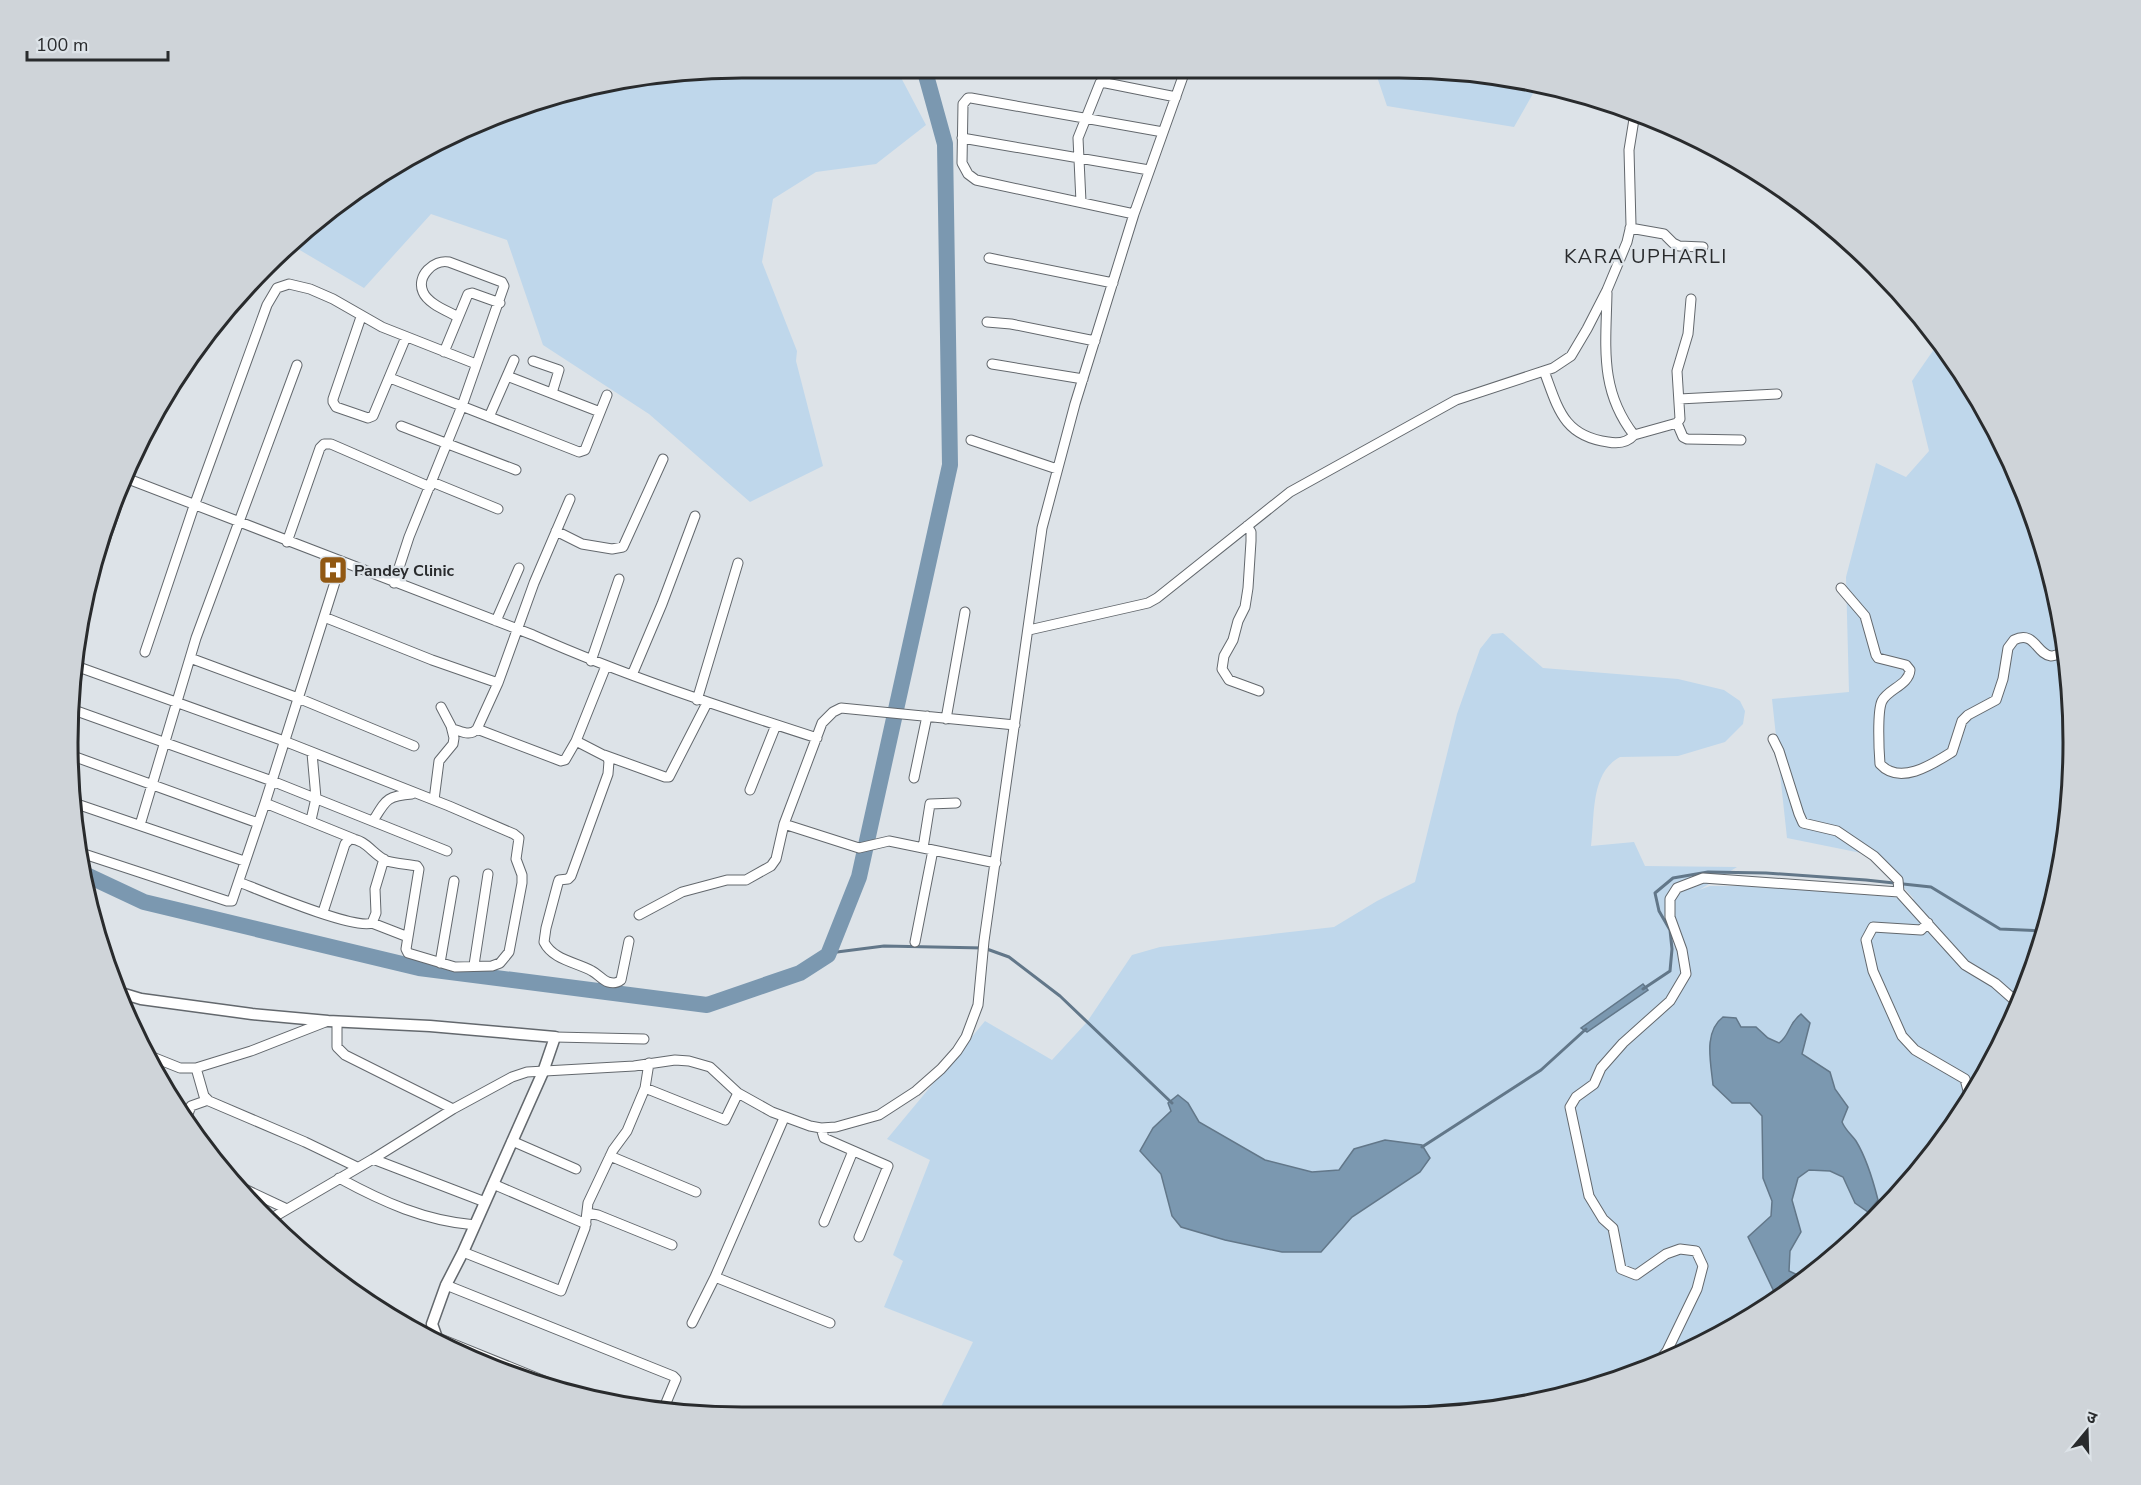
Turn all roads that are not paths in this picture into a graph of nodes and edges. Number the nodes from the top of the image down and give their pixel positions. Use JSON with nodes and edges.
{"nodes":[{"id":1,"x":1183,"y":78,"type":"edge"},
{"id":2,"x":1176,"y":97,"type":"junction"},
{"id":3,"x":1085,"y":118,"type":"junction"},
{"id":4,"x":1634,"y":121,"type":"edge"},
{"id":5,"x":1163,"y":132,"type":"junction"},
{"id":6,"x":963,"y":138,"type":"junction"},
{"id":7,"x":1078,"y":157,"type":"junction"},
{"id":8,"x":1149,"y":170,"type":"junction"},
{"id":9,"x":1081,"y":202,"type":"junction"},
{"id":10,"x":1134,"y":214,"type":"junction"},
{"id":11,"x":1630,"y":228,"type":"junction"},
{"id":12,"x":1703,"y":247,"type":"dead end"},
{"id":13,"x":989,"y":258,"type":"dead end"},
{"id":14,"x":1113,"y":283,"type":"junction"},
{"id":15,"x":1607,"y":291,"type":"junction"},
{"id":16,"x":1691,"y":299,"type":"dead end"},
{"id":17,"x":500,"y":303,"type":"junction"},
{"id":18,"x":361,"y":317,"type":"junction"},
{"id":19,"x":458,"y":317,"type":"junction"},
{"id":20,"x":987,"y":322,"type":"dead end"},
{"id":21,"x":406,"y":338,"type":"junction"},
{"id":22,"x":1095,"y":341,"type":"junction"},
{"id":23,"x":444,"y":352,"type":"junction"},
{"id":24,"x":513,"y":360,"type":"dead end"},
{"id":25,"x":533,"y":361,"type":"dead end"},
{"id":26,"x":476,"y":364,"type":"junction"},
{"id":27,"x":992,"y":364,"type":"dead end"},
{"id":28,"x":297,"y":366,"type":"dead end"},
{"id":29,"x":1544,"y":371,"type":"junction"},
{"id":30,"x":507,"y":376,"type":"junction"},
{"id":31,"x":390,"y":378,"type":"junction"},
{"id":32,"x":1083,"y":379,"type":"junction"},
{"id":33,"x":552,"y":393,"type":"junction"},
{"id":34,"x":1777,"y":394,"type":"dead end"},
{"id":35,"x":607,"y":395,"type":"dead end"},
{"id":36,"x":1678,"y":399,"type":"junction"},
{"id":37,"x":462,"y":406,"type":"junction"},
{"id":38,"x":600,"y":412,"type":"junction"},
{"id":39,"x":489,"y":417,"type":"junction"},
{"id":40,"x":1677,"y":423,"type":"junction"},
{"id":41,"x":401,"y":426,"type":"dead end"},
{"id":42,"x":1634,"y":435,"type":"junction"},
{"id":43,"x":971,"y":440,"type":"dead end"},
{"id":44,"x":1741,"y":440,"type":"dead end"},
{"id":45,"x":447,"y":443,"type":"junction"},
{"id":46,"x":663,"y":459,"type":"dead end"},
{"id":47,"x":1057,"y":469,"type":"junction"},
{"id":48,"x":516,"y":470,"type":"dead end"},
{"id":49,"x":132,"y":481,"type":"edge"},
{"id":50,"x":431,"y":484,"type":"junction"},
{"id":51,"x":570,"y":499,"type":"dead end"},
{"id":52,"x":194,"y":506,"type":"junction"},
{"id":53,"x":498,"y":509,"type":"dead end"},
{"id":54,"x":695,"y":516,"type":"dead end"},
{"id":55,"x":237,"y":522,"type":"junction"},
{"id":56,"x":1247,"y":526,"type":"junction"},
{"id":57,"x":556,"y":531,"type":"junction"},
{"id":58,"x":287,"y":542,"type":"junction"},
{"id":59,"x":341,"y":562,"type":"junction"},
{"id":60,"x":738,"y":563,"type":"dead end"},
{"id":61,"x":519,"y":568,"type":"dead end"},
{"id":62,"x":620,"y":579,"type":"dead end"},
{"id":63,"x":394,"y":583,"type":"junction"},
{"id":64,"x":1841,"y":588,"type":"dead end"},
{"id":65,"x":965,"y":612,"type":"dead end"},
{"id":66,"x":324,"y":617,"type":"junction"},
{"id":67,"x":496,"y":621,"type":"junction"},
{"id":68,"x":518,"y":629,"type":"junction"},
{"id":69,"x":1029,"y":630,"type":"junction"},
{"id":70,"x":145,"y":652,"type":"dead end"},
{"id":71,"x":2057,"y":655,"type":"edge"},
{"id":72,"x":190,"y":658,"type":"junction"},
{"id":73,"x":591,"y":661,"type":"junction"},
{"id":74,"x":606,"y":666,"type":"junction"},
{"id":75,"x":83,"y":669,"type":"edge"},
{"id":76,"x":632,"y":675,"type":"junction"},
{"id":77,"x":498,"y":683,"type":"junction"},
{"id":78,"x":1260,"y":691,"type":"dead end"},
{"id":79,"x":298,"y":698,"type":"junction"},
{"id":80,"x":702,"y":701,"type":"junction"},
{"id":81,"x":175,"y":703,"type":"junction"},
{"id":82,"x":441,"y":707,"type":"dead end"},
{"id":83,"x":79,"y":712,"type":"edge"},
{"id":84,"x":927,"y":716,"type":"junction"},
{"id":85,"x":946,"y":719,"type":"junction"},
{"id":86,"x":776,"y":725,"type":"junction"},
{"id":87,"x":1015,"y":725,"type":"junction"},
{"id":88,"x":453,"y":729,"type":"junction"},
{"id":89,"x":477,"y":729,"type":"junction"},
{"id":90,"x":817,"y":738,"type":"junction"},
{"id":91,"x":1773,"y":739,"type":"dead end"},
{"id":92,"x":284,"y":741,"type":"junction"},
{"id":93,"x":576,"y":741,"type":"junction"},
{"id":94,"x":165,"y":742,"type":"junction"},
{"id":95,"x":414,"y":746,"type":"dead end"},
{"id":96,"x":312,"y":753,"type":"junction"},
{"id":97,"x":604,"y":755,"type":"junction"},
{"id":98,"x":78,"y":758,"type":"edge"},
{"id":99,"x":914,"y":778,"type":"dead end"},
{"id":100,"x":272,"y":781,"type":"junction"},
{"id":101,"x":152,"y":784,"type":"junction"},
{"id":102,"x":750,"y":790,"type":"dead end"},
{"id":103,"x":418,"y":794,"type":"junction"},
{"id":104,"x":316,"y":798,"type":"junction"},
{"id":105,"x":434,"y":800,"type":"junction"},
{"id":106,"x":956,"y":803,"type":"dead end"},
{"id":107,"x":266,"y":804,"type":"junction"},
{"id":108,"x":81,"y":805,"type":"edge"},
{"id":109,"x":311,"y":820,"type":"junction"},
{"id":110,"x":373,"y":821,"type":"junction"},
{"id":111,"x":258,"y":823,"type":"junction"},
{"id":112,"x":784,"y":824,"type":"junction"},
{"id":113,"x":140,"y":825,"type":"junction"},
{"id":114,"x":354,"y":839,"type":"junction"},
{"id":115,"x":928,"y":849,"type":"junction"},
{"id":116,"x":447,"y":850,"type":"dead end"},
{"id":117,"x":88,"y":855,"type":"edge"},
{"id":118,"x":384,"y":859,"type":"junction"},
{"id":119,"x":244,"y":861,"type":"junction"},
{"id":120,"x":996,"y":863,"type":"junction"},
{"id":121,"x":488,"y":874,"type":"dead end"},
{"id":122,"x":454,"y":881,"type":"dead end"},
{"id":123,"x":239,"y":882,"type":"junction"},
{"id":124,"x":1899,"y":892,"type":"junction"},
{"id":125,"x":323,"y":912,"type":"junction"},
{"id":126,"x":639,"y":915,"type":"dead end"},
{"id":127,"x":372,"y":923,"type":"junction"},
{"id":128,"x":1928,"y":923,"type":"junction"},
{"id":129,"x":408,"y":937,"type":"junction"},
{"id":130,"x":629,"y":941,"type":"dead end"},
{"id":131,"x":915,"y":942,"type":"dead end"},
{"id":132,"x":441,"y":963,"type":"junction"},
{"id":133,"x":474,"y":965,"type":"junction"},
{"id":134,"x":128,"y":995,"type":"edge"},
{"id":135,"x":2012,"y":998,"type":"edge"},
{"id":136,"x":332,"y":1022,"type":"junction"},
{"id":137,"x":555,"y":1037,"type":"junction"},
{"id":138,"x":644,"y":1039,"type":"dead end"},
{"id":139,"x":159,"y":1060,"type":"edge"},
{"id":140,"x":649,"y":1063,"type":"junction"},
{"id":141,"x":196,"y":1068,"type":"junction"},
{"id":142,"x":543,"y":1072,"type":"junction"},
{"id":143,"x":1967,"y":1086,"type":"edge"},
{"id":144,"x":645,"y":1088,"type":"junction"},
{"id":145,"x":738,"y":1093,"type":"junction"},
{"id":146,"x":208,"y":1100,"type":"junction"},
{"id":147,"x":453,"y":1109,"type":"junction"},
{"id":148,"x":189,"y":1111,"type":"edge"},
{"id":149,"x":784,"y":1118,"type":"junction"},
{"id":150,"x":821,"y":1128,"type":"junction"},
{"id":151,"x":512,"y":1141,"type":"junction"},
{"id":152,"x":853,"y":1151,"type":"junction"},
{"id":153,"x":610,"y":1156,"type":"junction"},
{"id":154,"x":373,"y":1159,"type":"junction"},
{"id":155,"x":357,"y":1167,"type":"junction"},
{"id":156,"x":576,"y":1168,"type":"dead end"},
{"id":157,"x":339,"y":1179,"type":"junction"},
{"id":158,"x":493,"y":1184,"type":"junction"},
{"id":159,"x":696,"y":1192,"type":"dead end"},
{"id":160,"x":256,"y":1194,"type":"edge"},
{"id":161,"x":485,"y":1202,"type":"junction"},
{"id":162,"x":287,"y":1209,"type":"junction"},
{"id":163,"x":587,"y":1213,"type":"junction"},
{"id":164,"x":276,"y":1215,"type":"edge"},
{"id":165,"x":824,"y":1222,"type":"dead end"},
{"id":166,"x":586,"y":1224,"type":"junction"},
{"id":167,"x":475,"y":1225,"type":"junction"},
{"id":168,"x":859,"y":1237,"type":"dead end"},
{"id":169,"x":672,"y":1245,"type":"dead end"},
{"id":170,"x":463,"y":1252,"type":"junction"},
{"id":171,"x":714,"y":1277,"type":"junction"},
{"id":172,"x":446,"y":1285,"type":"junction"},
{"id":173,"x":692,"y":1323,"type":"dead end"},
{"id":174,"x":830,"y":1323,"type":"dead end"},
{"id":175,"x":433,"y":1330,"type":"edge"},
{"id":176,"x":1668,"y":1349,"type":"edge"},
{"id":177,"x":666,"y":1402,"type":"edge"}],
"edges":[{"from":1,"to":2,"type":"street"},
{"from":2,"to":3,"type":"street"},
{"from":2,"to":5,"type":"street"},
{"from":3,"to":5,"type":"street"},
{"from":3,"to":6,"type":"street"},
{"from":3,"to":7,"type":"street"},
{"from":4,"to":11,"type":"street"},
{"from":5,"to":8,"type":"street"},
{"from":6,"to":7,"type":"street"},
{"from":6,"to":9,"type":"street"},
{"from":7,"to":8,"type":"street"},
{"from":7,"to":9,"type":"street"},
{"from":8,"to":10,"type":"street"},
{"from":9,"to":10,"type":"street"},
{"from":10,"to":14,"type":"street"},
{"from":11,"to":12,"type":"street"},
{"from":11,"to":15,"type":"street"},
{"from":13,"to":14,"type":"street"},
{"from":14,"to":22,"type":"street"},
{"from":15,"to":29,"type":"street"},
{"from":15,"to":42,"type":"street"},
{"from":16,"to":36,"type":"street"},
{"from":17,"to":19,"type":"street"},
{"from":17,"to":19,"type":"street"},
{"from":17,"to":26,"type":"street"},
{"from":18,"to":21,"type":"street"},
{"from":18,"to":31,"type":"street"},
{"from":18,"to":52,"type":"street"},
{"from":19,"to":23,"type":"street"},
{"from":20,"to":22,"type":"street"},
{"from":21,"to":23,"type":"street"},
{"from":21,"to":31,"type":"street"},
{"from":22,"to":32,"type":"street"},
{"from":23,"to":26,"type":"street"},
{"from":24,"to":30,"type":"street"},
{"from":25,"to":33,"type":"street"},
{"from":26,"to":37,"type":"street"},
{"from":27,"to":32,"type":"street"},
{"from":28,"to":55,"type":"street"},
{"from":29,"to":42,"type":"street"},
{"from":29,"to":56,"type":"street"},
{"from":30,"to":33,"type":"street"},
{"from":30,"to":39,"type":"street"},
{"from":31,"to":37,"type":"street"},
{"from":32,"to":47,"type":"street"},
{"from":33,"to":38,"type":"street"},
{"from":34,"to":36,"type":"street"},
{"from":35,"to":38,"type":"street"},
{"from":36,"to":40,"type":"street"},
{"from":37,"to":39,"type":"street"},
{"from":37,"to":45,"type":"street"},
{"from":38,"to":39,"type":"street"},
{"from":40,"to":42,"type":"street"},
{"from":40,"to":44,"type":"street"},
{"from":41,"to":45,"type":"street"},
{"from":43,"to":47,"type":"street"},
{"from":45,"to":48,"type":"street"},
{"from":45,"to":50,"type":"street"},
{"from":46,"to":57,"type":"street"},
{"from":47,"to":69,"type":"street"},
{"from":49,"to":52,"type":"street"},
{"from":50,"to":53,"type":"street"},
{"from":50,"to":58,"type":"street"},
{"from":50,"to":63,"type":"street"},
{"from":51,"to":57,"type":"street"},
{"from":52,"to":55,"type":"street"},
{"from":52,"to":70,"type":"street"},
{"from":54,"to":76,"type":"street"},
{"from":55,"to":58,"type":"street"},
{"from":55,"to":72,"type":"street"},
{"from":56,"to":69,"type":"street"},
{"from":56,"to":78,"type":"street"},
{"from":57,"to":68,"type":"street"},
{"from":58,"to":59,"type":"street"},
{"from":59,"to":63,"type":"street"},
{"from":59,"to":66,"type":"street"},
{"from":60,"to":80,"type":"street"},
{"from":61,"to":67,"type":"street"},
{"from":62,"to":73,"type":"street"},
{"from":63,"to":67,"type":"street"},
{"from":64,"to":71,"type":"street"},
{"from":65,"to":85,"type":"street"},
{"from":66,"to":77,"type":"street"},
{"from":66,"to":79,"type":"street"},
{"from":67,"to":68,"type":"street"},
{"from":68,"to":73,"type":"street"},
{"from":68,"to":77,"type":"street"},
{"from":69,"to":87,"type":"street"},
{"from":72,"to":79,"type":"street"},
{"from":72,"to":81,"type":"street"},
{"from":73,"to":74,"type":"street"},
{"from":74,"to":76,"type":"street"},
{"from":74,"to":93,"type":"street"},
{"from":75,"to":81,"type":"street"},
{"from":76,"to":80,"type":"street"},
{"from":77,"to":89,"type":"street"},
{"from":79,"to":92,"type":"street"},
{"from":79,"to":95,"type":"street"},
{"from":80,"to":86,"type":"street"},
{"from":80,"to":97,"type":"street"},
{"from":81,"to":92,"type":"street"},
{"from":81,"to":94,"type":"street"},
{"from":82,"to":88,"type":"street"},
{"from":83,"to":94,"type":"street"},
{"from":84,"to":85,"type":"street"},
{"from":84,"to":90,"type":"street"},
{"from":84,"to":99,"type":"street"},
{"from":85,"to":87,"type":"street"},
{"from":86,"to":90,"type":"street"},
{"from":86,"to":102,"type":"street"},
{"from":87,"to":120,"type":"street"},
{"from":88,"to":89,"type":"street"},
{"from":88,"to":105,"type":"street"},
{"from":89,"to":93,"type":"street"},
{"from":90,"to":112,"type":"street"},
{"from":91,"to":124,"type":"street"},
{"from":92,"to":96,"type":"street"},
{"from":92,"to":100,"type":"street"},
{"from":93,"to":97,"type":"street"},
{"from":94,"to":100,"type":"street"},
{"from":94,"to":101,"type":"street"},
{"from":96,"to":103,"type":"street"},
{"from":96,"to":104,"type":"street"},
{"from":97,"to":130,"type":"street"},
{"from":98,"to":101,"type":"street"},
{"from":100,"to":104,"type":"street"},
{"from":100,"to":107,"type":"street"},
{"from":101,"to":111,"type":"street"},
{"from":101,"to":113,"type":"street"},
{"from":103,"to":105,"type":"street"},
{"from":103,"to":110,"type":"street"},
{"from":104,"to":109,"type":"street"},
{"from":104,"to":110,"type":"street"},
{"from":105,"to":133,"type":"street"},
{"from":106,"to":115,"type":"street"},
{"from":107,"to":109,"type":"street"},
{"from":107,"to":111,"type":"street"},
{"from":108,"to":113,"type":"street"},
{"from":109,"to":114,"type":"street"},
{"from":110,"to":116,"type":"street"},
{"from":111,"to":119,"type":"street"},
{"from":112,"to":115,"type":"street"},
{"from":112,"to":126,"type":"street"},
{"from":113,"to":119,"type":"street"},
{"from":114,"to":118,"type":"street"},
{"from":114,"to":125,"type":"street"},
{"from":115,"to":120,"type":"street"},
{"from":115,"to":131,"type":"street"},
{"from":117,"to":123,"type":"street"},
{"from":118,"to":127,"type":"street"},
{"from":118,"to":129,"type":"street"},
{"from":119,"to":123,"type":"street"},
{"from":120,"to":150,"type":"street"},
{"from":121,"to":133,"type":"street"},
{"from":122,"to":132,"type":"street"},
{"from":123,"to":125,"type":"street"},
{"from":124,"to":128,"type":"street"},
{"from":124,"to":176,"type":"street"},
{"from":125,"to":127,"type":"street"},
{"from":127,"to":129,"type":"street"},
{"from":128,"to":135,"type":"street"},
{"from":128,"to":143,"type":"street"},
{"from":129,"to":132,"type":"street"},
{"from":132,"to":133,"type":"street"},
{"from":134,"to":136,"type":"street"},
{"from":136,"to":137,"type":"street"},
{"from":136,"to":141,"type":"street"},
{"from":136,"to":147,"type":"street"},
{"from":137,"to":138,"type":"street"},
{"from":137,"to":142,"type":"street"},
{"from":139,"to":141,"type":"street"},
{"from":140,"to":142,"type":"street"},
{"from":140,"to":144,"type":"street"},
{"from":140,"to":145,"type":"street"},
{"from":141,"to":146,"type":"street"},
{"from":142,"to":147,"type":"street"},
{"from":142,"to":151,"type":"street"},
{"from":144,"to":145,"type":"street"},
{"from":144,"to":153,"type":"street"},
{"from":145,"to":149,"type":"street"},
{"from":146,"to":148,"type":"street"},
{"from":146,"to":155,"type":"street"},
{"from":147,"to":154,"type":"street"},
{"from":149,"to":150,"type":"street"},
{"from":149,"to":171,"type":"street"},
{"from":150,"to":152,"type":"street"},
{"from":151,"to":156,"type":"street"},
{"from":151,"to":158,"type":"street"},
{"from":152,"to":165,"type":"street"},
{"from":152,"to":168,"type":"street"},
{"from":153,"to":159,"type":"street"},
{"from":153,"to":163,"type":"street"},
{"from":154,"to":155,"type":"street"},
{"from":154,"to":161,"type":"street"},
{"from":155,"to":157,"type":"street"},
{"from":157,"to":162,"type":"street"},
{"from":157,"to":167,"type":"street"},
{"from":158,"to":161,"type":"street"},
{"from":158,"to":166,"type":"street"},
{"from":160,"to":162,"type":"street"},
{"from":161,"to":167,"type":"street"},
{"from":162,"to":164,"type":"street"},
{"from":163,"to":166,"type":"street"},
{"from":163,"to":169,"type":"street"},
{"from":166,"to":170,"type":"street"},
{"from":167,"to":170,"type":"street"},
{"from":170,"to":172,"type":"street"},
{"from":171,"to":173,"type":"street"},
{"from":171,"to":174,"type":"street"},
{"from":172,"to":175,"type":"street"},
{"from":172,"to":177,"type":"street"}]}
